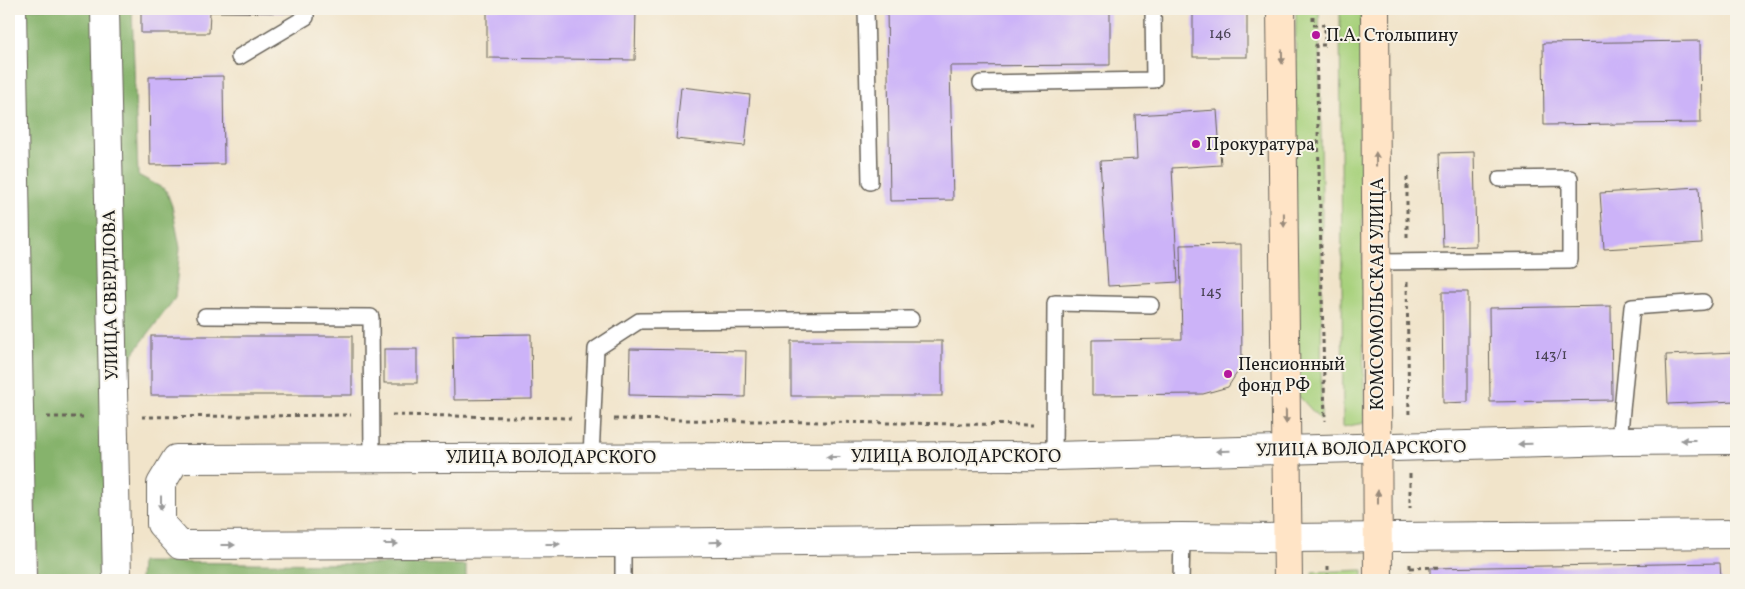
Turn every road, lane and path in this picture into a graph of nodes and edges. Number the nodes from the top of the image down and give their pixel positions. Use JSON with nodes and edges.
{"nodes":[{"id":1,"x":12,"y":9,"type":"edge"},
{"id":2,"x":104,"y":9,"type":"edge"},
{"id":3,"x":306,"y":9,"type":"edge"},
{"id":4,"x":866,"y":9,"type":"edge"},
{"id":5,"x":1153,"y":9,"type":"edge"},
{"id":6,"x":1281,"y":9,"type":"edge"},
{"id":7,"x":1313,"y":9,"type":"edge"},
{"id":8,"x":1374,"y":9,"type":"edge"},
{"id":9,"x":239,"y":57,"type":"dead end"},
{"id":10,"x":981,"y":83,"type":"dead end"},
{"id":11,"x":1500,"y":179,"type":"dead end"},
{"id":12,"x":870,"y":182,"type":"dead end"},
{"id":13,"x":1377,"y":262,"type":"junction"},
{"id":14,"x":1703,"y":302,"type":"dead end"},
{"id":15,"x":1150,"y":305,"type":"dead end"},
{"id":16,"x":206,"y":316,"type":"dead end"},
{"id":17,"x":910,"y":319,"type":"dead end"},
{"id":18,"x":372,"y":415,"type":"junction"},
{"id":19,"x":19,"y":417,"type":"junction"},
{"id":20,"x":113,"y":417,"type":"junction"},
{"id":21,"x":592,"y":418,"type":"junction"},
{"id":22,"x":1054,"y":426,"type":"junction"},
{"id":23,"x":1736,"y":440,"type":"edge"},
{"id":24,"x":1619,"y":441,"type":"junction"},
{"id":25,"x":1378,"y":448,"type":"junction"},
{"id":26,"x":1325,"y":449,"type":"junction"},
{"id":27,"x":1287,"y":450,"type":"junction"},
{"id":28,"x":1054,"y":456,"type":"junction"},
{"id":29,"x":590,"y":457,"type":"junction"},
{"id":30,"x":372,"y":458,"type":"junction"},
{"id":31,"x":1736,"y":534,"type":"edge"},
{"id":32,"x":1182,"y":537,"type":"junction"},
{"id":33,"x":1378,"y":537,"type":"junction"},
{"id":34,"x":1287,"y":538,"type":"junction"},
{"id":35,"x":623,"y":543,"type":"junction"},
{"id":36,"x":22,"y":580,"type":"edge"},
{"id":37,"x":117,"y":580,"type":"edge"},
{"id":38,"x":623,"y":580,"type":"edge"},
{"id":39,"x":1181,"y":580,"type":"edge"},
{"id":40,"x":1288,"y":580,"type":"edge"},
{"id":41,"x":1378,"y":580,"type":"edge"}],
"edges":[{"from":1,"to":19,"type":"street"},
{"from":2,"to":20,"type":"street","name":"УЛИЦА СВЕРДЛОВА"},
{"from":3,"to":9,"type":"lane"},
{"from":4,"to":12,"type":"lane"},
{"from":5,"to":10,"type":"lane"},
{"from":6,"to":27,"type":"street","one_way":true},
{"from":7,"to":26,"type":"path"},
{"from":13,"to":8,"type":"street","name":"КОМСОМОЛЬСКАЯ УЛИЦА","one_way":true},
{"from":11,"to":13,"type":"lane"},
{"from":13,"to":25,"type":"street","name":"КОМСОМОЛЬСКАЯ УЛИЦА"},
{"from":14,"to":24,"type":"lane"},
{"from":15,"to":22,"type":"lane"},
{"from":16,"to":18,"type":"lane"},
{"from":17,"to":21,"type":"lane"},
{"from":18,"to":20,"type":"path"},
{"from":18,"to":21,"type":"path"},
{"from":18,"to":30,"type":"lane"},
{"from":19,"to":20,"type":"path"},
{"from":19,"to":36,"type":"street"},
{"from":20,"to":37,"type":"street","name":"УЛИЦА СВЕРДЛОВА"},
{"from":21,"to":22,"type":"path"},
{"from":21,"to":29,"type":"lane"},
{"from":22,"to":28,"type":"lane"},
{"from":23,"to":24,"type":"street","name":"УЛИЦА ВОЛОДАРСКОГО","one_way":true},
{"from":24,"to":25,"type":"street","name":"УЛИЦА ВОЛОДАРСКОГО","one_way":true},
{"from":25,"to":26,"type":"street","name":"УЛИЦА ВОЛОДАРСКОГО"},
{"from":33,"to":25,"type":"street","name":"КОМСОМОЛЬСКАЯ УЛИЦА","one_way":true},
{"from":26,"to":27,"type":"street","name":"УЛИЦА ВОЛОДАРСКОГО"},
{"from":27,"to":28,"type":"street","name":"УЛИЦА ВОЛОДАРСКОГО","one_way":true},
{"from":27,"to":34,"type":"street"},
{"from":28,"to":29,"type":"street","name":"УЛИЦА ВОЛОДАРСКОГО","one_way":true},
{"from":29,"to":30,"type":"street","name":"УЛИЦА ВОЛОДАРСКОГО"},
{"from":30,"to":35,"type":"street","name":"УЛИЦА ВОЛОДАРСКОГО","one_way":true},
{"from":31,"to":33,"type":"street"},
{"from":32,"to":34,"type":"street"},
{"from":35,"to":32,"type":"street","one_way":true},
{"from":32,"to":39,"type":"lane"},
{"from":33,"to":34,"type":"street"},
{"from":33,"to":41,"type":"street","name":"КОМСОМОЛЬСКАЯ УЛИЦА"},
{"from":34,"to":40,"type":"street"},
{"from":35,"to":38,"type":"lane"}]}
